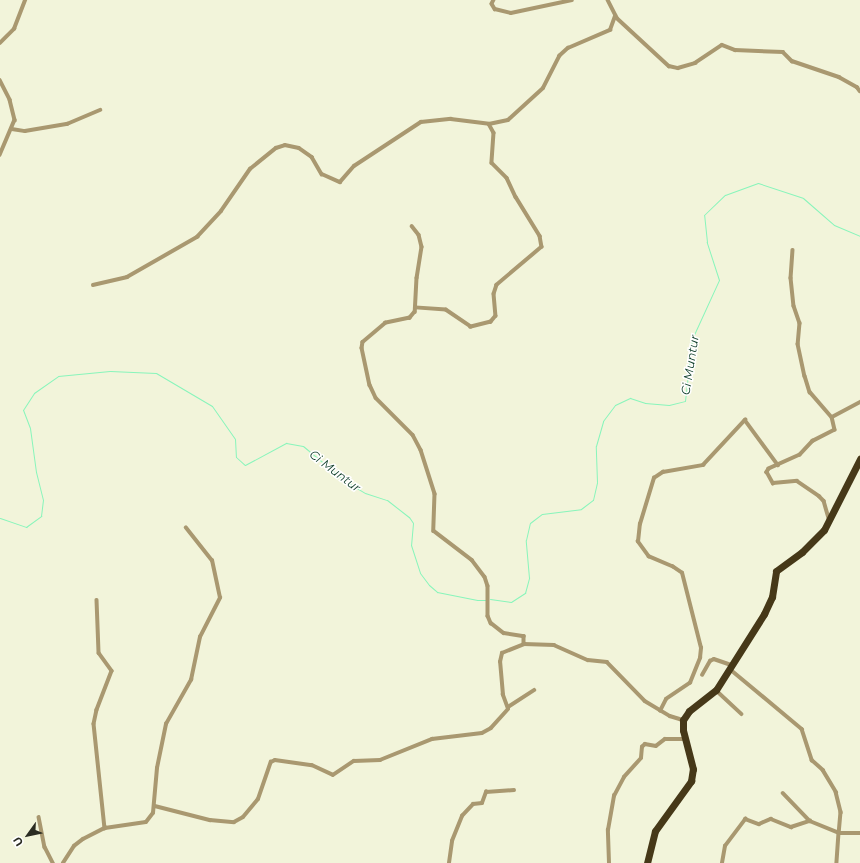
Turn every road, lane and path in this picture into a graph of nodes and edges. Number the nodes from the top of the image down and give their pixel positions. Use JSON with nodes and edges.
{"nodes":[{"id":1,"x":25,"y":0,"type":"edge"},
{"id":2,"x":494,"y":0,"type":"edge"},
{"id":3,"x":572,"y":0,"type":"edge"},
{"id":4,"x":608,"y":0,"type":"edge"},
{"id":5,"x":615,"y":16,"type":"junction"},
{"id":6,"x":0,"y":43,"type":"edge"},
{"id":7,"x":0,"y":80,"type":"edge"},
{"id":8,"x":860,"y":91,"type":"edge"},
{"id":9,"x":100,"y":110,"type":"dead end"},
{"id":10,"x":489,"y":124,"type":"junction"},
{"id":11,"x":12,"y":129,"type":"junction"},
{"id":12,"x":0,"y":155,"type":"edge"},
{"id":13,"x":412,"y":226,"type":"dead end"},
{"id":14,"x":793,"y":250,"type":"dead end"},
{"id":15,"x":93,"y":285,"type":"dead end"},
{"id":16,"x":416,"y":308,"type":"junction"},
{"id":17,"x":860,"y":402,"type":"edge"},
{"id":18,"x":832,"y":417,"type":"junction"},
{"id":19,"x":860,"y":459,"type":"edge"},
{"id":20,"x":778,"y":465,"type":"junction"},
{"id":21,"x":830,"y":520,"type":"junction"},
{"id":22,"x":186,"y":528,"type":"dead end"},
{"id":23,"x":97,"y":600,"type":"dead end"},
{"id":24,"x":524,"y":644,"type":"junction"},
{"id":25,"x":731,"y":668,"type":"junction"},
{"id":26,"x":702,"y":675,"type":"dead end"},
{"id":27,"x":534,"y":690,"type":"dead end"},
{"id":28,"x":716,"y":690,"type":"junction"},
{"id":29,"x":508,"y":707,"type":"junction"},
{"id":30,"x":660,"y":711,"type":"junction"},
{"id":31,"x":742,"y":714,"type":"dead end"},
{"id":32,"x":683,"y":720,"type":"junction"},
{"id":33,"x":685,"y":739,"type":"junction"},
{"id":34,"x":514,"y":790,"type":"dead end"},
{"id":35,"x":783,"y":793,"type":"dead end"},
{"id":36,"x":155,"y":806,"type":"junction"},
{"id":37,"x":39,"y":817,"type":"dead end"},
{"id":38,"x":810,"y":821,"type":"junction"},
{"id":39,"x":105,"y":828,"type":"junction"},
{"id":40,"x":839,"y":833,"type":"junction"},
{"id":41,"x":860,"y":833,"type":"edge"},
{"id":42,"x":53,"y":863,"type":"edge"},
{"id":43,"x":63,"y":863,"type":"edge"},
{"id":44,"x":449,"y":863,"type":"edge"},
{"id":45,"x":608,"y":863,"type":"edge"},
{"id":46,"x":647,"y":863,"type":"edge"},
{"id":47,"x":722,"y":863,"type":"edge"},
{"id":48,"x":837,"y":863,"type":"edge"}],
"edges":[{"from":1,"to":6,"type":"street"},
{"from":2,"to":3,"type":"street"},
{"from":4,"to":5,"type":"street"},
{"from":5,"to":8,"type":"street"},
{"from":5,"to":10,"type":"street"},
{"from":7,"to":11,"type":"street"},
{"from":9,"to":11,"type":"street"},
{"from":10,"to":15,"type":"street"},
{"from":10,"to":16,"type":"street"},
{"from":11,"to":12,"type":"street"},
{"from":13,"to":16,"type":"street"},
{"from":14,"to":18,"type":"street"},
{"from":16,"to":24,"type":"street"},
{"from":17,"to":18,"type":"street"},
{"from":18,"to":20,"type":"street"},
{"from":19,"to":21,"type":"highway"},
{"from":20,"to":21,"type":"street"},
{"from":20,"to":30,"type":"street"},
{"from":21,"to":25,"type":"highway"},
{"from":22,"to":36,"type":"street"},
{"from":23,"to":39,"type":"street"},
{"from":24,"to":29,"type":"street"},
{"from":24,"to":30,"type":"street"},
{"from":25,"to":26,"type":"street"},
{"from":25,"to":28,"type":"highway"},
{"from":25,"to":40,"type":"street"},
{"from":27,"to":29,"type":"street"},
{"from":28,"to":31,"type":"street"},
{"from":28,"to":32,"type":"highway"},
{"from":29,"to":36,"type":"street"},
{"from":30,"to":32,"type":"street"},
{"from":32,"to":33,"type":"highway"},
{"from":33,"to":45,"type":"street"},
{"from":33,"to":46,"type":"highway"},
{"from":34,"to":44,"type":"street"},
{"from":35,"to":38,"type":"street"},
{"from":36,"to":39,"type":"street"},
{"from":37,"to":42,"type":"street"},
{"from":38,"to":40,"type":"street"},
{"from":38,"to":47,"type":"street"},
{"from":39,"to":43,"type":"street"},
{"from":40,"to":41,"type":"street"},
{"from":40,"to":48,"type":"street"}]}
